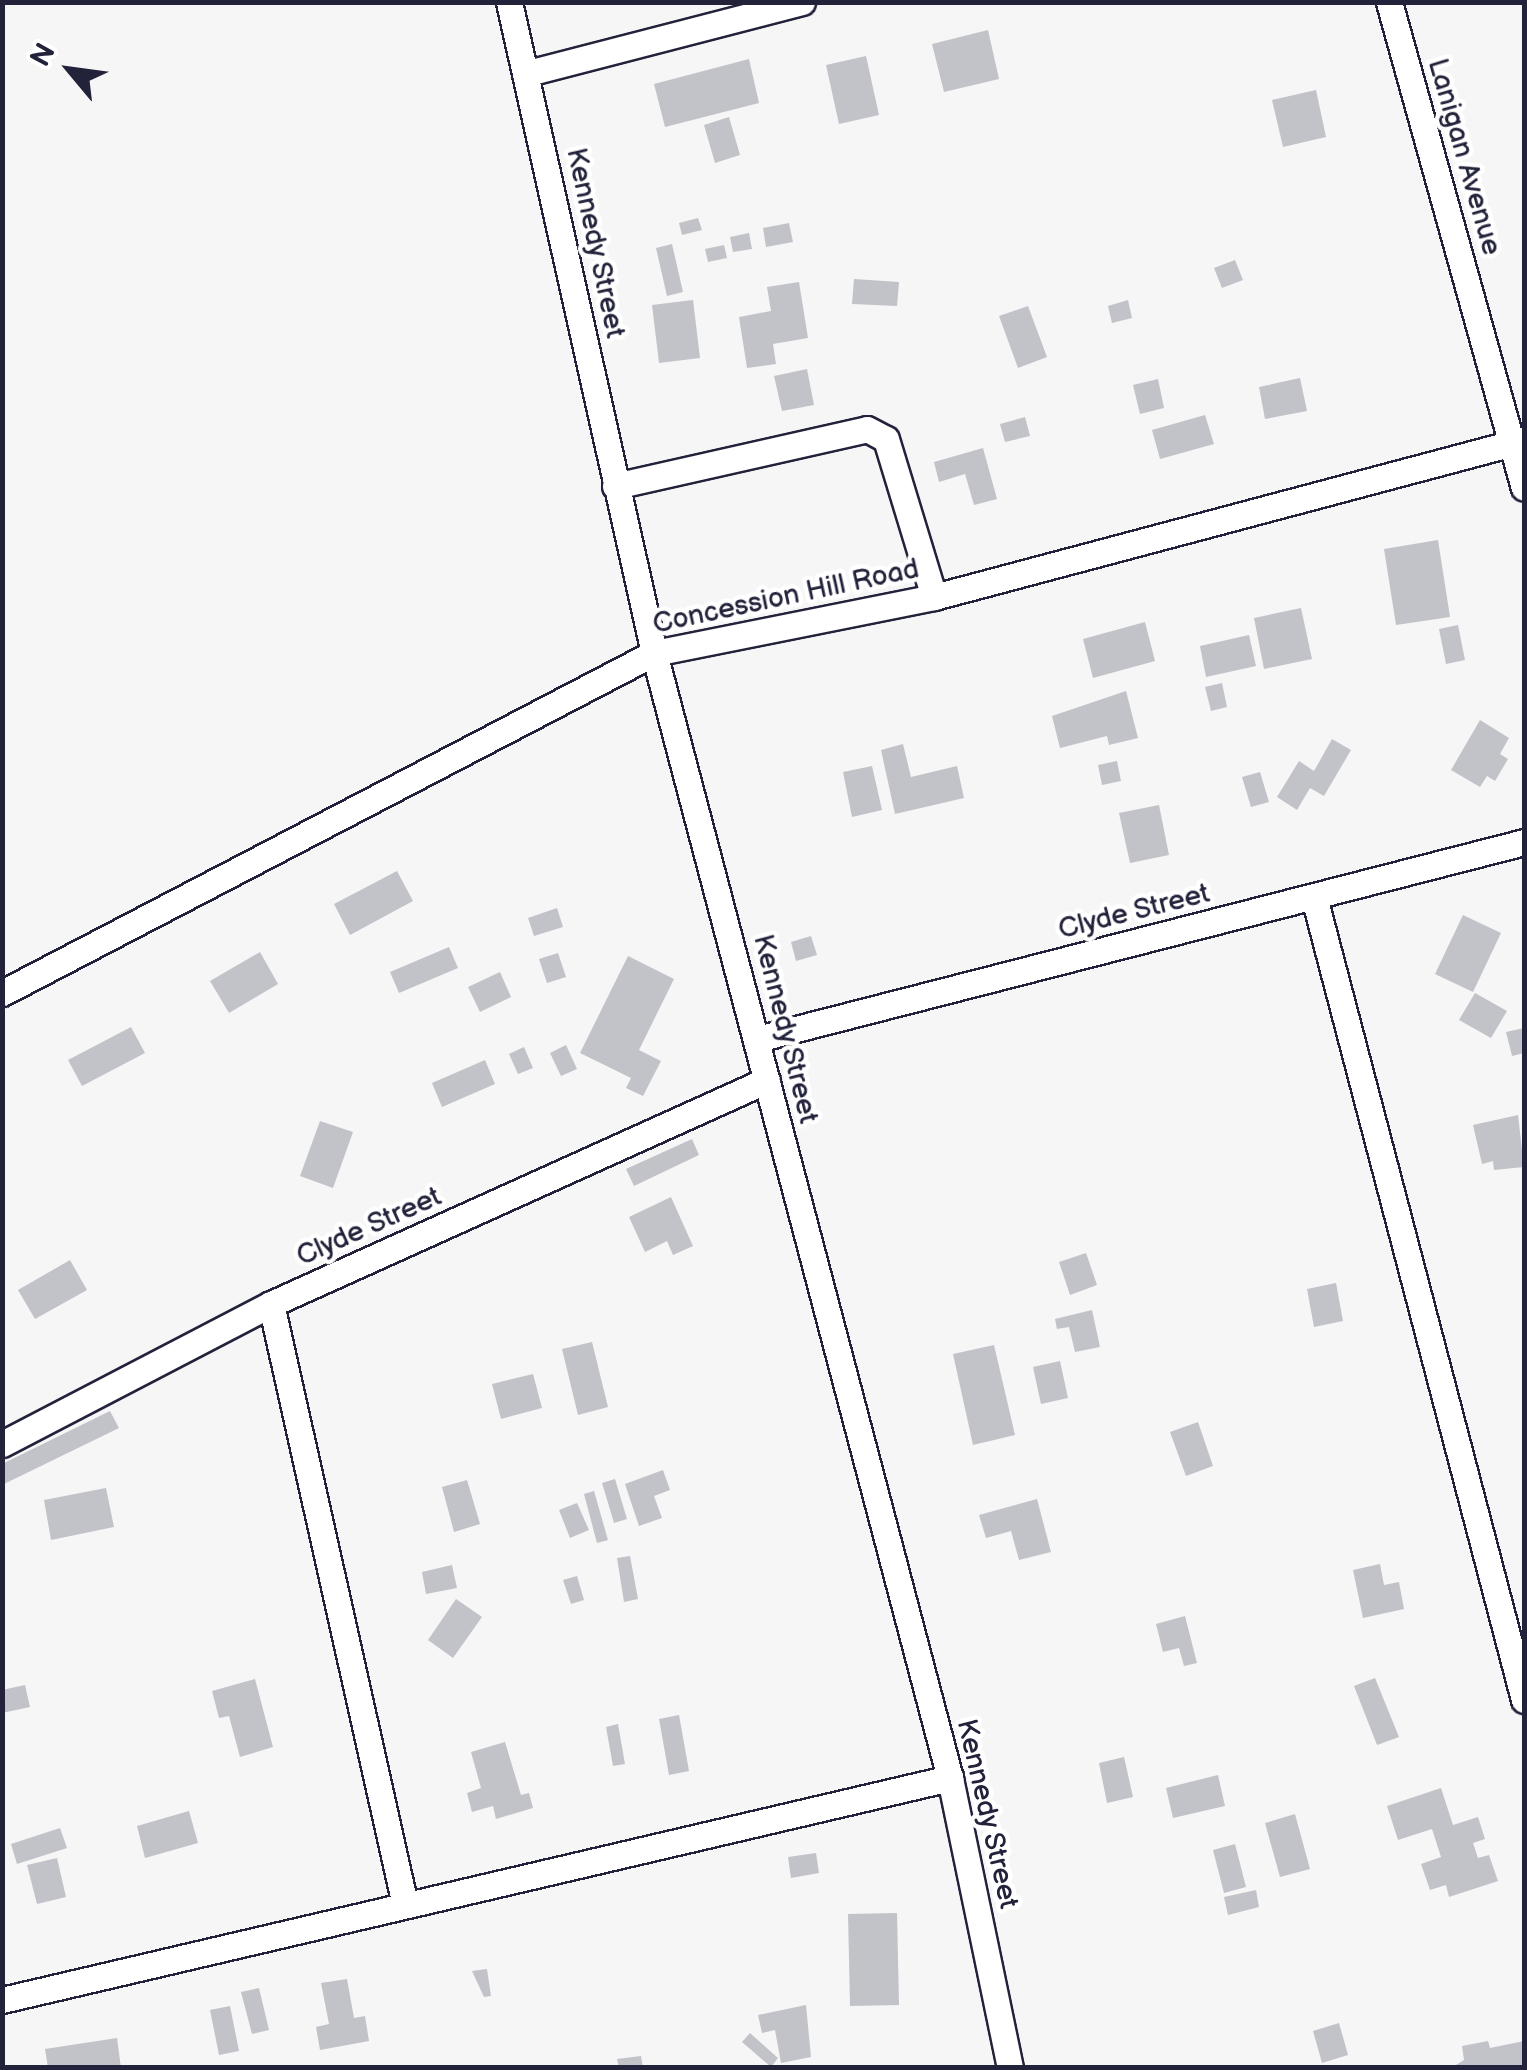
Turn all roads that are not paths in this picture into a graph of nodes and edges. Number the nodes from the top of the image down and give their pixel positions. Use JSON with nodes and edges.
{"nodes":[{"id":1,"x":509,"y":2,"type":"edge"},
{"id":2,"x":802,"y":2,"type":"edge"},
{"id":3,"x":1389,"y":2,"type":"edge"},
{"id":4,"x":528,"y":73,"type":"junction"},
{"id":5,"x":1519,"y":441,"type":"edge"},
{"id":6,"x":616,"y":486,"type":"junction"},
{"id":7,"x":1524,"y":488,"type":"edge"},
{"id":8,"x":934,"y":597,"type":"junction"},
{"id":9,"x":654,"y":653,"type":"junction"},
{"id":10,"x":1524,"y":842,"type":"edge"},
{"id":11,"x":1314,"y":898,"type":"junction"},
{"id":12,"x":2,"y":993,"type":"edge"},
{"id":13,"x":757,"y":1039,"type":"junction"},
{"id":14,"x":766,"y":1080,"type":"junction"},
{"id":15,"x":270,"y":1304,"type":"junction"},
{"id":16,"x":2,"y":1444,"type":"edge"},
{"id":17,"x":1524,"y":1700,"type":"edge"},
{"id":18,"x":950,"y":1778,"type":"junction"},
{"id":19,"x":404,"y":1905,"type":"junction"},
{"id":20,"x":2,"y":2000,"type":"edge"},
{"id":21,"x":1010,"y":2068,"type":"edge"}],
"edges":[{"from":1,"to":4,"type":"street","name":"Kennedy Street"},
{"from":2,"to":4,"type":"street"},
{"from":3,"to":5,"type":"street","name":"Lanigan Avenue"},
{"from":4,"to":6,"type":"street","name":"Kennedy Street"},
{"from":5,"to":7,"type":"street","name":"Lanigan Avenue"},
{"from":5,"to":8,"type":"street","name":"Concession Hill Road"},
{"from":6,"to":8,"type":"street"},
{"from":6,"to":9,"type":"street","name":"Kennedy Street"},
{"from":8,"to":9,"type":"street","name":"Concession Hill Road"},
{"from":9,"to":12,"type":"street","name":"Concession Hill Road"},
{"from":9,"to":13,"type":"street","name":"Kennedy Street"},
{"from":10,"to":11,"type":"street","name":"Clyde Street"},
{"from":11,"to":13,"type":"street","name":"Clyde Street"},
{"from":11,"to":17,"type":"street"},
{"from":13,"to":14,"type":"street","name":"Kennedy Street"},
{"from":14,"to":15,"type":"street","name":"Clyde Street"},
{"from":14,"to":18,"type":"street","name":"Kennedy Street"},
{"from":15,"to":16,"type":"street","name":"Clyde Street"},
{"from":15,"to":19,"type":"street"},
{"from":18,"to":19,"type":"street"},
{"from":18,"to":21,"type":"street","name":"Kennedy Street"},
{"from":19,"to":20,"type":"street"}]}
